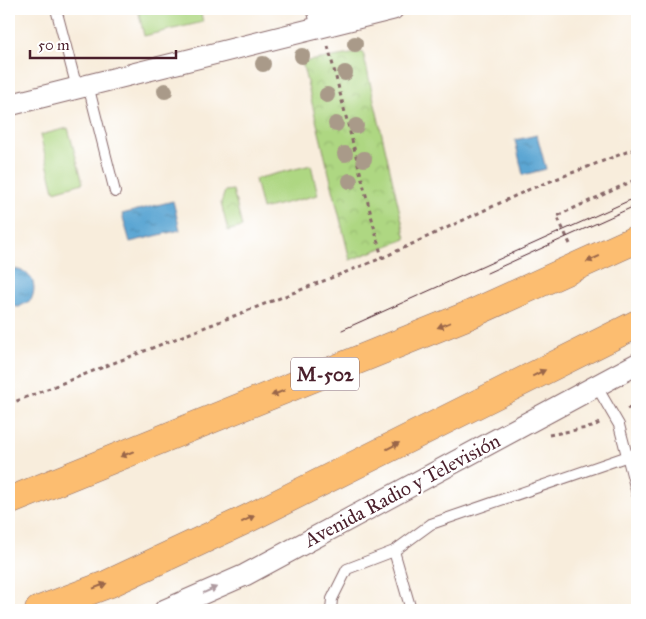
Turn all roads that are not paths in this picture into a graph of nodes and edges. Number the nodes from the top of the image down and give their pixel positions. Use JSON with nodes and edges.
{"nodes":[{"id":1,"x":56,"y":9,"type":"edge"},
{"id":2,"x":394,"y":9,"type":"edge"},
{"id":3,"x":320,"y":17,"type":"edge"},
{"id":4,"x":83,"y":86,"type":"junction"},
{"id":5,"x":9,"y":105,"type":"edge"},
{"id":6,"x":115,"y":192,"type":"dead end"},
{"id":7,"x":637,"y":239,"type":"edge"},
{"id":8,"x":637,"y":324,"type":"edge"},
{"id":9,"x":637,"y":364,"type":"edge"},
{"id":10,"x":596,"y":387,"type":"junction"},
{"id":11,"x":632,"y":455,"type":"edge"},
{"id":12,"x":637,"y":494,"type":"edge"},
{"id":13,"x":9,"y":501,"type":"edge"},
{"id":14,"x":394,"y":551,"type":"junction"},
{"id":15,"x":39,"y":610,"type":"edge"},
{"id":16,"x":165,"y":610,"type":"edge"},
{"id":17,"x":331,"y":610,"type":"edge"},
{"id":18,"x":411,"y":610,"type":"edge"}],
"edges":[{"from":1,"to":4,"type":"lane"},
{"from":2,"to":3,"type":"street"},
{"from":3,"to":4,"type":"street"},
{"from":4,"to":5,"type":"street"},
{"from":4,"to":6,"type":"lane"},
{"from":7,"to":13,"type":"highway","number":"M-502","one_way":true},
{"from":15,"to":8,"type":"highway","one_way":true},
{"from":9,"to":10,"type":"street","name":"Avenida Radio y Televisión"},
{"from":10,"to":11,"type":"lane"},
{"from":16,"to":10,"type":"street","name":"Avenida Radio y Televisión","one_way":true},
{"from":11,"to":12,"type":"lane"},
{"from":11,"to":14,"type":"lane"},
{"from":14,"to":17,"type":"lane"},
{"from":14,"to":18,"type":"lane"}]}
